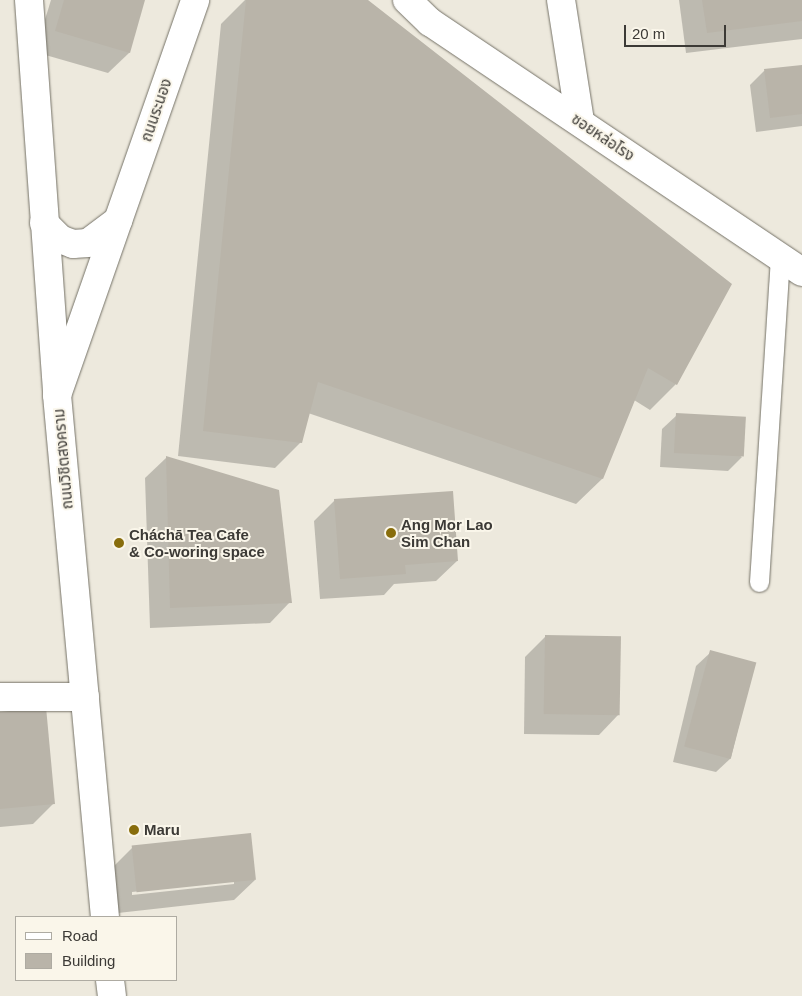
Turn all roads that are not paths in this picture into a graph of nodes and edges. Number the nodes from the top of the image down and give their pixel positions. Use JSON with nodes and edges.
{"nodes":[{"id":1,"x":28,"y":0,"type":"edge"},
{"id":2,"x":194,"y":0,"type":"edge"},
{"id":3,"x":407,"y":0,"type":"edge"},
{"id":4,"x":561,"y":0,"type":"edge"},
{"id":5,"x":580,"y":122,"type":"junction"},
{"id":6,"x":118,"y":220,"type":"junction"},
{"id":7,"x":44,"y":224,"type":"junction"},
{"id":8,"x":780,"y":256,"type":"junction"},
{"id":9,"x":802,"y":272,"type":"edge"},
{"id":10,"x":56,"y":395,"type":"junction"},
{"id":11,"x":759,"y":582,"type":"dead end"},
{"id":12,"x":85,"y":697,"type":"junction"},
{"id":13,"x":0,"y":698,"type":"edge"},
{"id":14,"x":105,"y":916,"type":"edge"},
{"id":15,"x":110,"y":981,"type":"edge"},
{"id":16,"x":112,"y":996,"type":"edge"}],
"edges":[{"from":1,"to":7,"type":"street","name":"ถนนวิชิตสงคราม"},
{"from":2,"to":6,"type":"street","name":"ถนนระนอง"},
{"from":3,"to":5,"type":"street","name":"ซอยหล่อโรง"},
{"from":4,"to":5,"type":"street"},
{"from":5,"to":8,"type":"street","name":"ซอยหล่อโรง"},
{"from":6,"to":7,"type":"street"},
{"from":6,"to":10,"type":"street","name":"ถนนระนอง"},
{"from":7,"to":10,"type":"street","name":"ถนนวิชิตสงคราม"},
{"from":8,"to":9,"type":"street","name":"ซอยหล่อโรง"},
{"from":8,"to":11,"type":"lane"},
{"from":10,"to":12,"type":"street","name":"ถนนวิชิตสงคราม"},
{"from":12,"to":13,"type":"street"},
{"from":12,"to":14,"type":"street","name":"ถนนวิชิตสงคราม"},
{"from":15,"to":16,"type":"street"}]}
